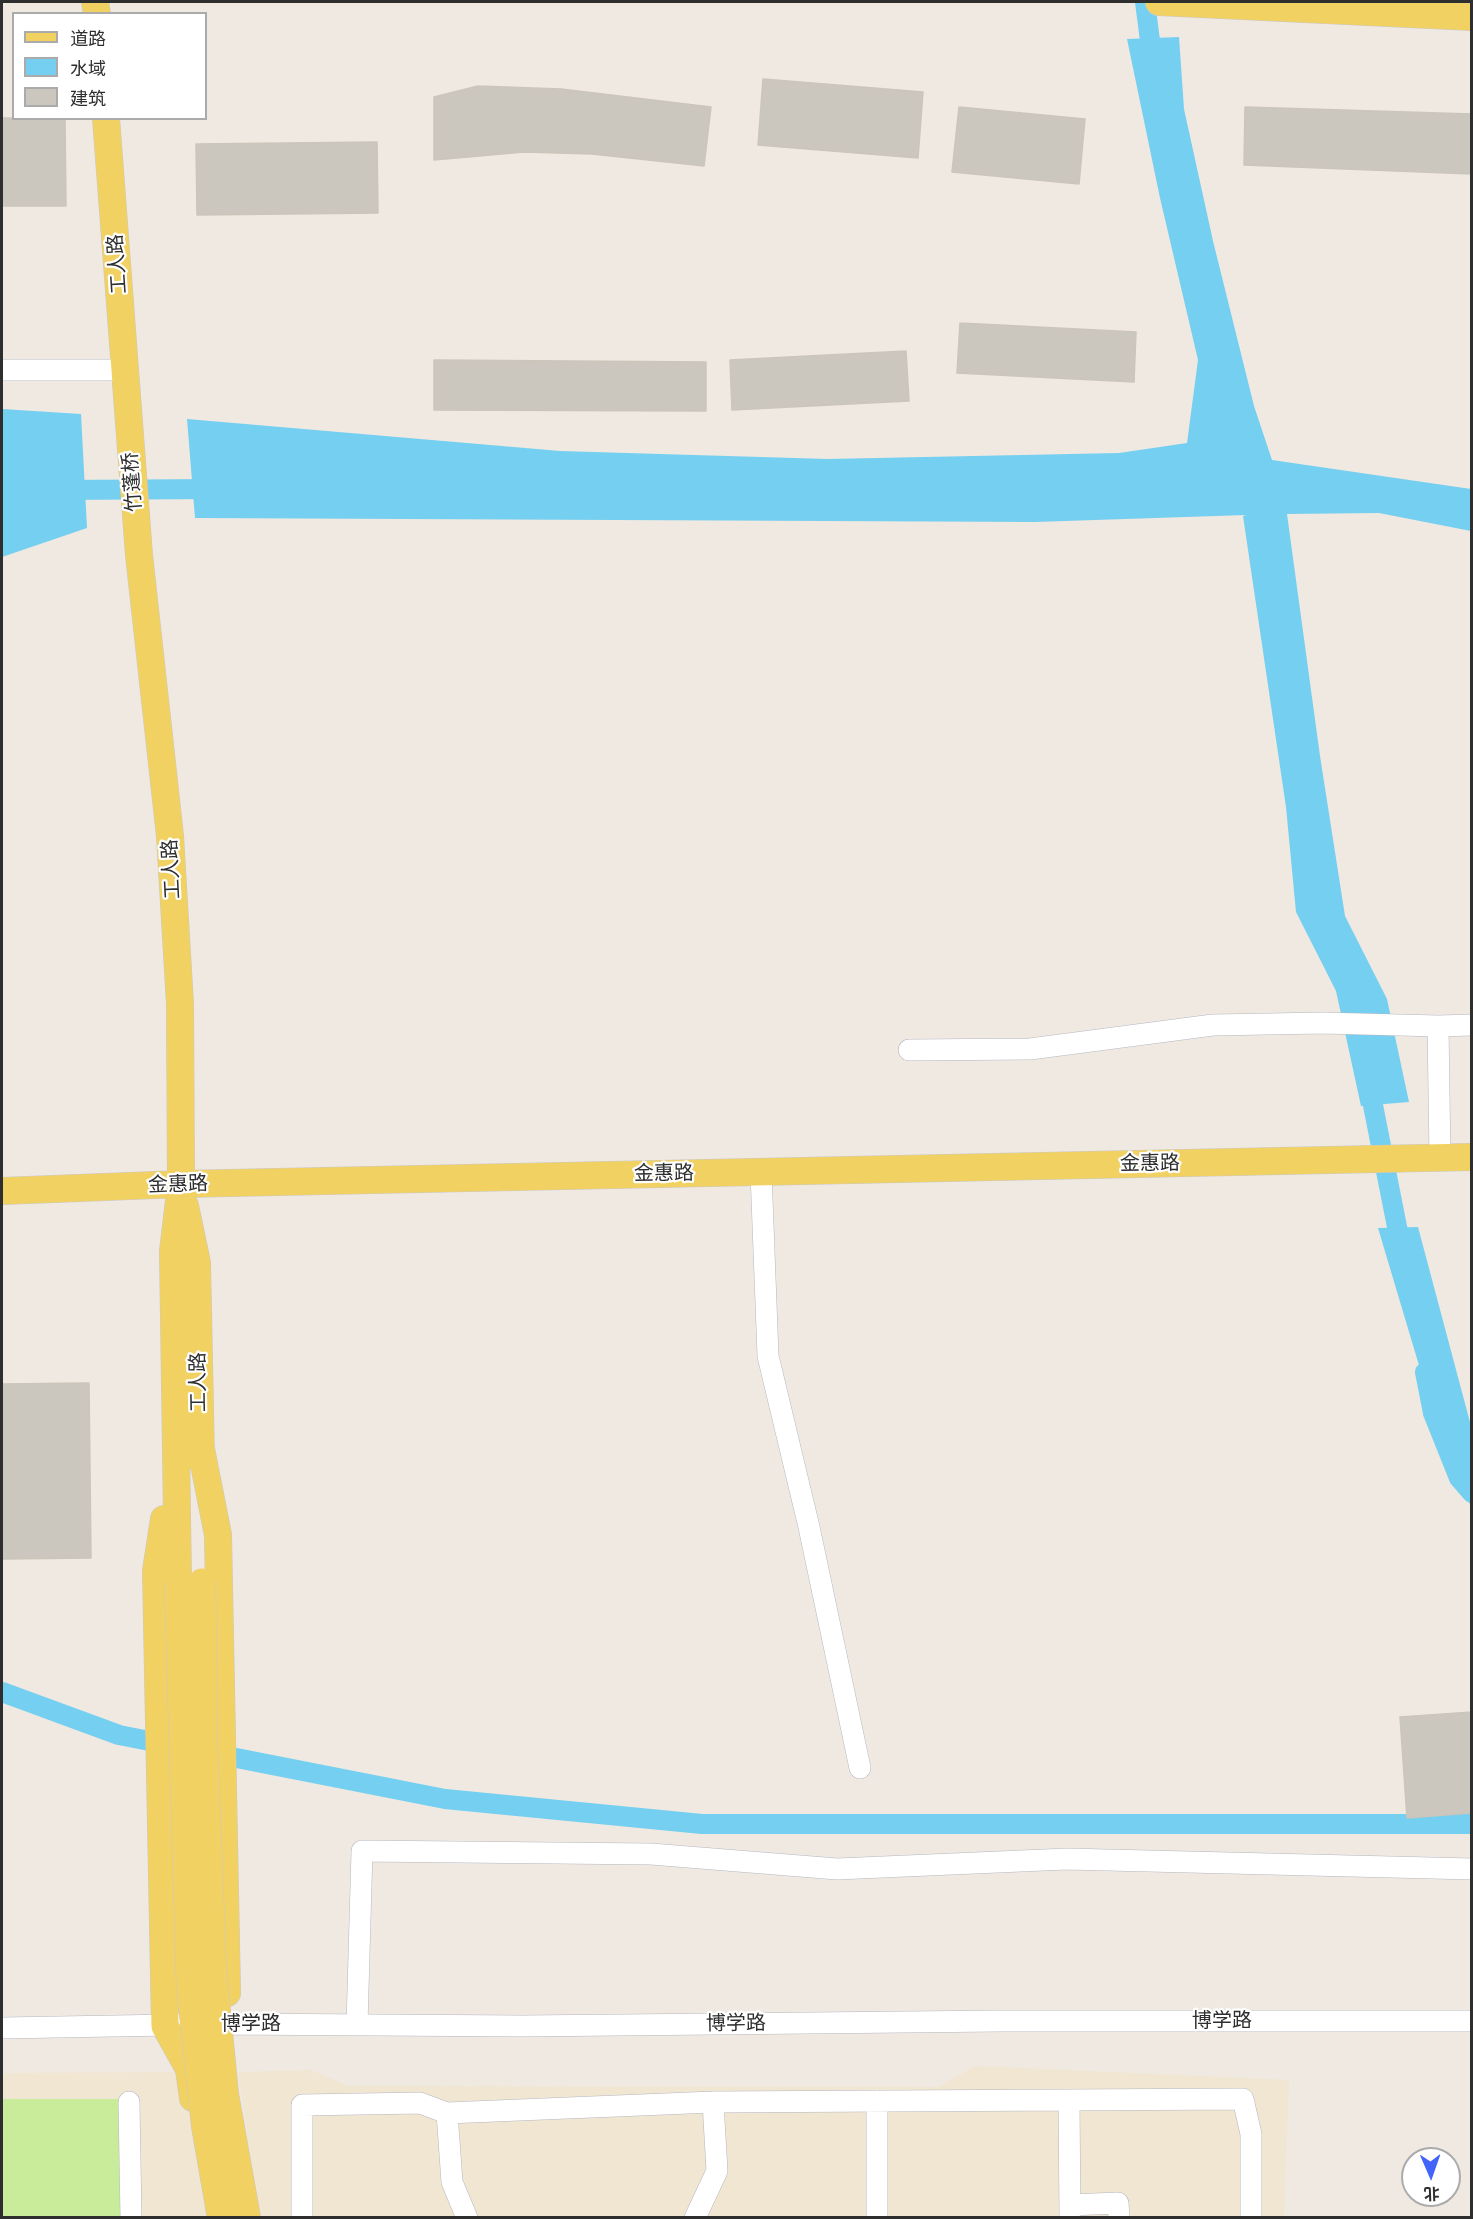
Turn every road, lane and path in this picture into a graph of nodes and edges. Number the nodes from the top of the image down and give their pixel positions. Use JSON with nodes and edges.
{"nodes":[{"id":1,"x":1169,"y":2,"type":"edge"},
{"id":2,"x":1267,"y":4,"type":"edge"},
{"id":3,"x":1472,"y":17,"type":"edge"},
{"id":4,"x":106,"y":120,"type":"edge"},
{"id":5,"x":2,"y":370,"type":"edge"},
{"id":6,"x":125,"y":370,"type":"junction"},
{"id":7,"x":128,"y":409,"type":"joint"},
{"id":8,"x":139,"y":555,"type":"joint"},
{"id":9,"x":1472,"y":1025,"type":"edge"},
{"id":10,"x":1438,"y":1026,"type":"junction"},
{"id":11,"x":909,"y":1050,"type":"dead end"},
{"id":12,"x":1472,"y":1157,"type":"edge"},
{"id":13,"x":1430,"y":1158,"type":"junction"},
{"id":14,"x":761,"y":1172,"type":"junction"},
{"id":15,"x":181,"y":1184,"type":"junction"},
{"id":16,"x":2,"y":1191,"type":"edge"},
{"id":17,"x":188,"y":1444,"type":"junction"},
{"id":18,"x":190,"y":1582,"type":"junction"},
{"id":19,"x":860,"y":1768,"type":"dead end"},
{"id":20,"x":1472,"y":1869,"type":"edge"},
{"id":21,"x":1472,"y":2021,"type":"edge"},
{"id":22,"x":227,"y":2024,"type":"junction"},
{"id":23,"x":357,"y":2025,"type":"junction"},
{"id":24,"x":165,"y":2026,"type":"junction"},
{"id":25,"x":2,"y":2028,"type":"edge"},
{"id":26,"x":1069,"y":2100,"type":"junction"},
{"id":27,"x":878,"y":2101,"type":"junction"},
{"id":28,"x":129,"y":2102,"type":"dead end"},
{"id":29,"x":713,"y":2102,"type":"junction"},
{"id":30,"x":447,"y":2113,"type":"junction"},
{"id":31,"x":1070,"y":2211,"type":"edge"},
{"id":32,"x":130,"y":2217,"type":"edge"},
{"id":33,"x":213,"y":2217,"type":"edge"},
{"id":34,"x":221,"y":2217,"type":"edge"},
{"id":35,"x":247,"y":2217,"type":"edge"},
{"id":36,"x":253,"y":2217,"type":"edge"},
{"id":37,"x":302,"y":2217,"type":"edge"},
{"id":38,"x":467,"y":2217,"type":"edge"},
{"id":39,"x":695,"y":2217,"type":"edge"},
{"id":40,"x":877,"y":2217,"type":"edge"},
{"id":41,"x":1119,"y":2217,"type":"edge"},
{"id":42,"x":1251,"y":2217,"type":"edge"}],
"edges":[{"from":1,"to":2,"type":"main road"},
{"from":2,"to":3,"type":"main road"},
{"from":4,"to":6,"type":"main road","name":"工人路"},
{"from":5,"to":6,"type":"street"},
{"from":6,"to":7,"type":"main road","name":"工人路"},
{"from":7,"to":8,"type":"main road","name":"竹蓬桥"},
{"from":8,"to":15,"type":"main road","name":"工人路"},
{"from":9,"to":10,"type":"street"},
{"from":10,"to":11,"type":"street"},
{"from":10,"to":13,"type":"street"},
{"from":12,"to":13,"type":"main road"},
{"from":13,"to":14,"type":"main road","name":"金惠路"},
{"from":14,"to":15,"type":"main road","name":"金惠路"},
{"from":14,"to":19,"type":"street"},
{"from":15,"to":16,"type":"main road","name":"金惠路"},
{"from":15,"to":17,"type":"main road","name":"工人路"},
{"from":17,"to":18,"type":"main road","name":"工人路"},
{"from":17,"to":22,"type":"main road"},
{"from":17,"to":24,"type":"main road"},
{"from":18,"to":34,"type":"main road","bridge":true},
{"from":18,"to":35,"type":"main road","bridge":true},
{"from":20,"to":23,"type":"street"},
{"from":21,"to":23,"type":"street","name":"博学路"},
{"from":22,"to":23,"type":"street","name":"博学路"},
{"from":22,"to":24,"type":"street","name":"博学路"},
{"from":22,"to":36,"type":"main road"},
{"from":24,"to":25,"type":"street","name":"博学路"},
{"from":24,"to":33,"type":"main road"},
{"from":26,"to":27,"type":"street"},
{"from":26,"to":31,"type":"street"},
{"from":26,"to":42,"type":"street"},
{"from":27,"to":29,"type":"street"},
{"from":27,"to":40,"type":"street"},
{"from":28,"to":32,"type":"street"},
{"from":29,"to":30,"type":"street"},
{"from":29,"to":39,"type":"street"},
{"from":30,"to":37,"type":"street"},
{"from":30,"to":38,"type":"street"},
{"from":31,"to":41,"type":"street"}]}
